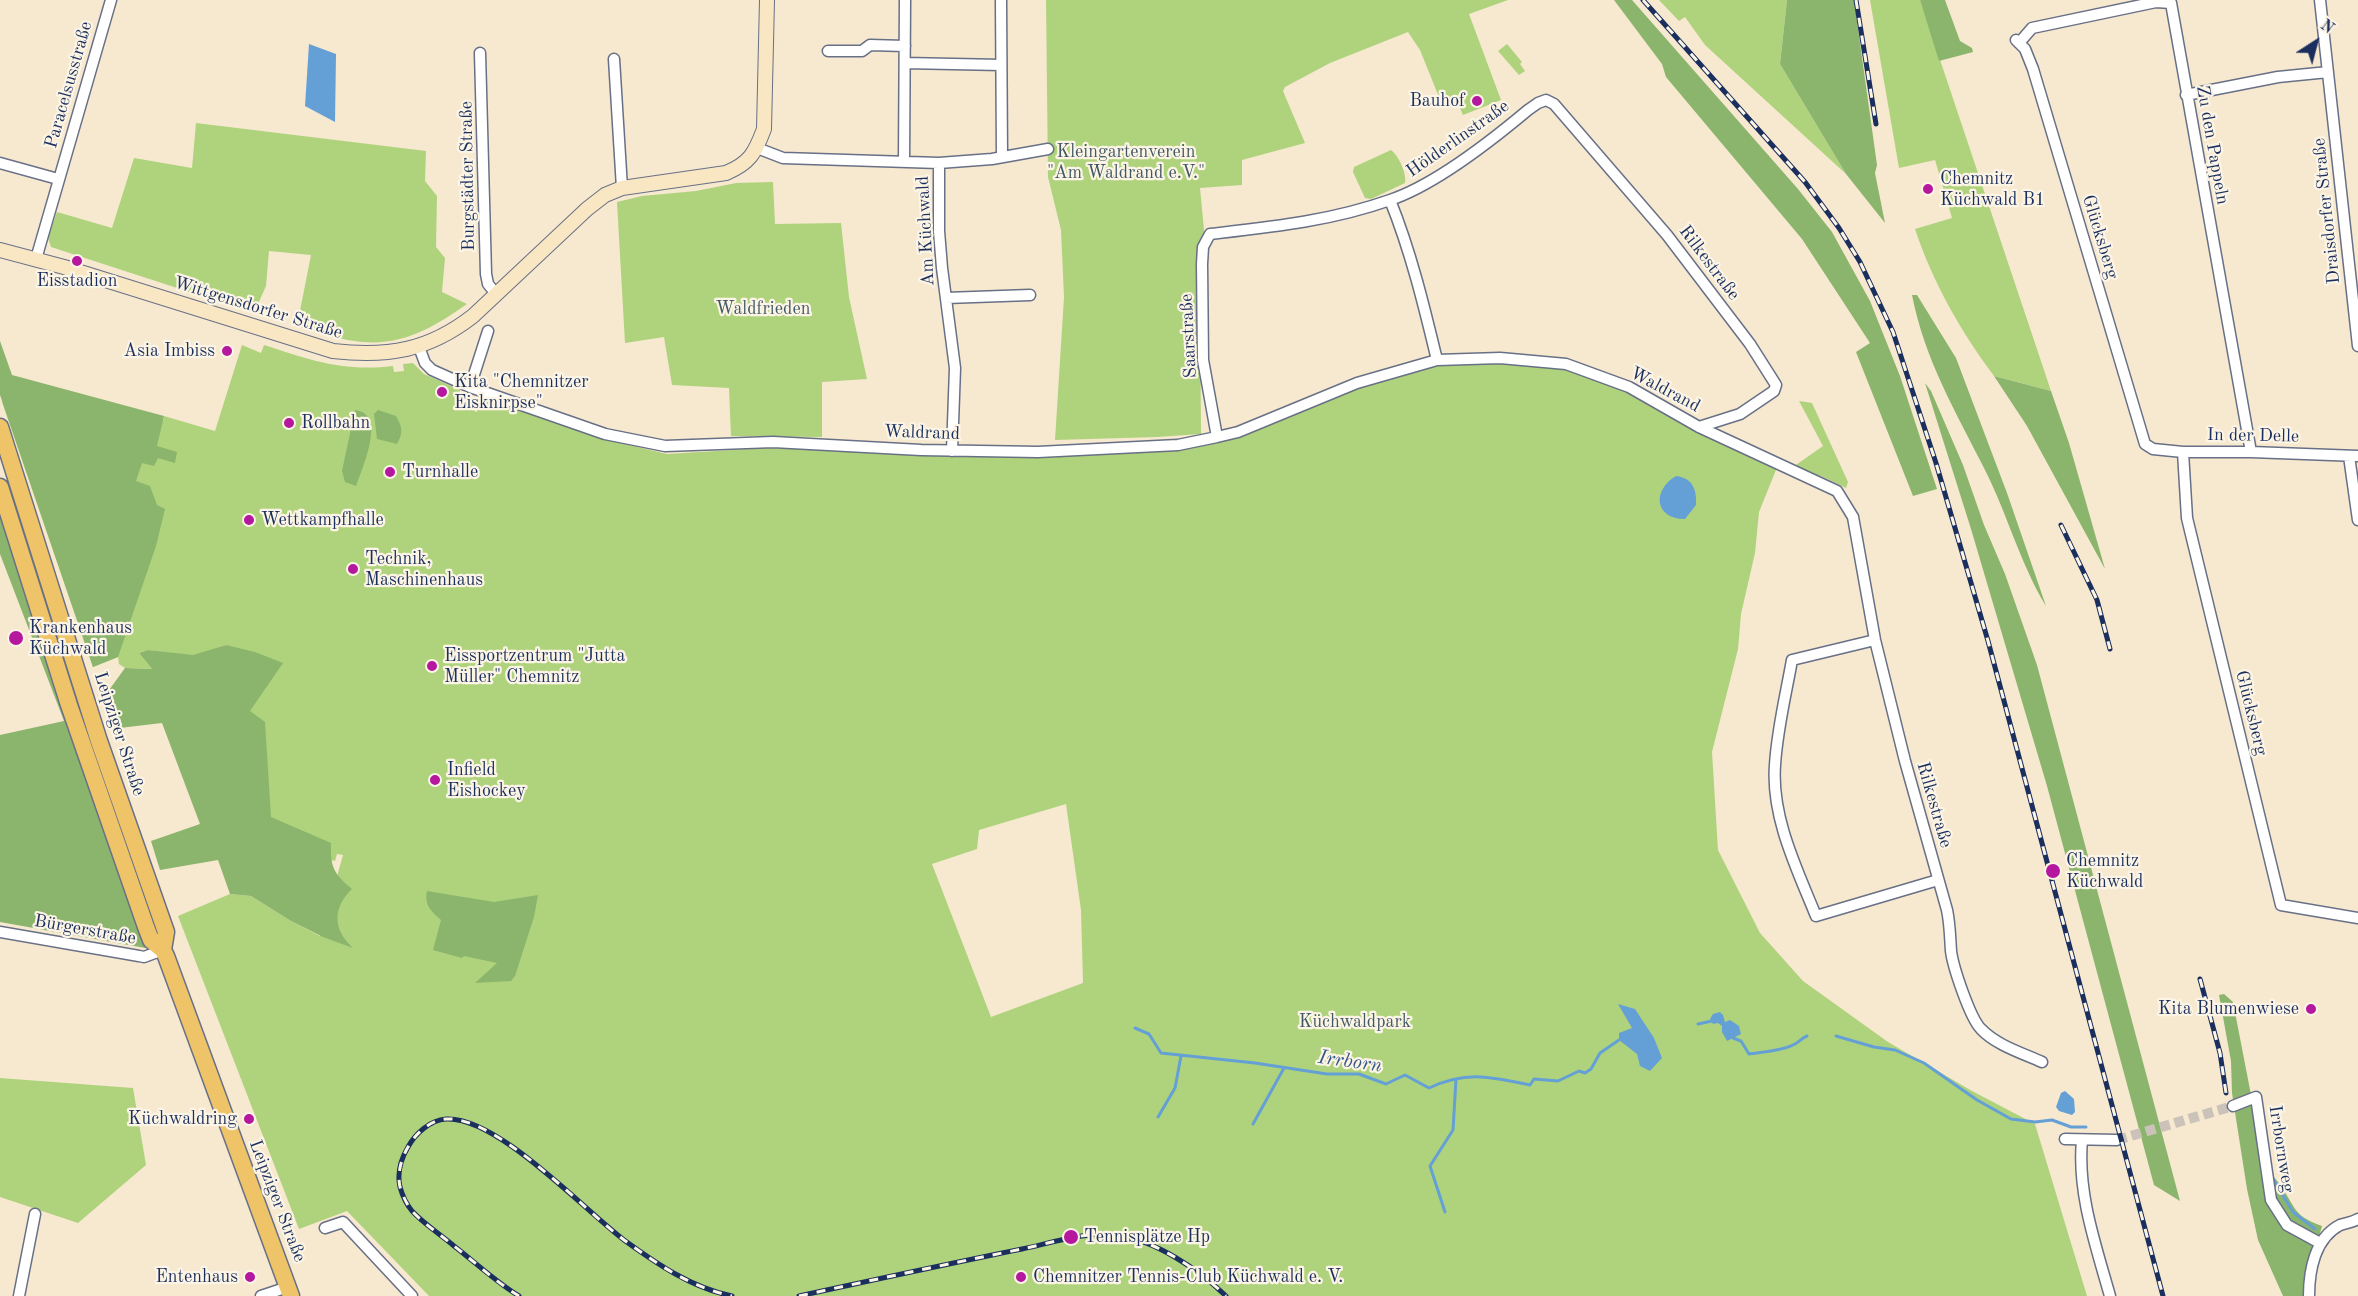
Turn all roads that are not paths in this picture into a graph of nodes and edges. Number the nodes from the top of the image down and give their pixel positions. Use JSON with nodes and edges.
{"nodes":[{"id":1,"x":111,"y":0,"type":"edge"},
{"id":2,"x":767,"y":0,"type":"edge"},
{"id":3,"x":904,"y":0,"type":"edge"},
{"id":4,"x":1001,"y":0,"type":"edge"},
{"id":5,"x":2320,"y":0,"type":"edge"},
{"id":6,"x":2018,"y":42,"type":"joint"},
{"id":7,"x":905,"y":46,"type":"junction"},
{"id":8,"x":828,"y":51,"type":"dead end"},
{"id":9,"x":480,"y":53,"type":"dead end"},
{"id":10,"x":614,"y":59,"type":"dead end"},
{"id":11,"x":905,"y":63,"type":"junction"},
{"id":12,"x":1001,"y":65,"type":"junction"},
{"id":13,"x":2328,"y":72,"type":"junction"},
{"id":14,"x":2186,"y":95,"type":"junction"},
{"id":15,"x":1546,"y":100,"type":"joint"},
{"id":16,"x":757,"y":148,"type":"junction"},
{"id":17,"x":1048,"y":149,"type":"dead end"},
{"id":18,"x":1002,"y":157,"type":"junction"},
{"id":19,"x":904,"y":162,"type":"junction"},
{"id":20,"x":0,"y":163,"type":"edge"},
{"id":21,"x":939,"y":163,"type":"junction"},
{"id":22,"x":58,"y":179,"type":"junction"},
{"id":23,"x":622,"y":188,"type":"junction"},
{"id":24,"x":1390,"y":200,"type":"junction"},
{"id":25,"x":1210,"y":234,"type":"joint"},
{"id":26,"x":4,"y":253,"type":"edge"},
{"id":27,"x":36,"y":259,"type":"junction"},
{"id":28,"x":497,"y":295,"type":"junction"},
{"id":29,"x":1030,"y":295,"type":"dead end"},
{"id":30,"x":946,"y":298,"type":"junction"},
{"id":31,"x":488,"y":331,"type":"dead end"},
{"id":32,"x":2358,"y":346,"type":"edge"},
{"id":33,"x":419,"y":347,"type":"junction"},
{"id":34,"x":1437,"y":360,"type":"junction"},
{"id":35,"x":470,"y":387,"type":"junction"},
{"id":36,"x":0,"y":427,"type":"edge"},
{"id":37,"x":1700,"y":427,"type":"junction"},
{"id":38,"x":1217,"y":437,"type":"junction"},
{"id":39,"x":2148,"y":447,"type":"joint"},
{"id":40,"x":952,"y":451,"type":"junction"},
{"id":41,"x":2183,"y":452,"type":"junction"},
{"id":42,"x":2251,"y":452,"type":"junction"},
{"id":43,"x":2354,"y":456,"type":"edge"},
{"id":44,"x":0,"y":487,"type":"edge"},
{"id":45,"x":1853,"y":517,"type":"joint"},
{"id":46,"x":2358,"y":520,"type":"edge"},
{"id":47,"x":1875,"y":640,"type":"junction"},
{"id":48,"x":1938,"y":880,"type":"junction"},
{"id":49,"x":2358,"y":918,"type":"edge"},
{"id":50,"x":0,"y":932,"type":"edge"},
{"id":51,"x":163,"y":950,"type":"junction"},
{"id":52,"x":2042,"y":1062,"type":"dead end"},
{"id":53,"x":2232,"y":1106,"type":"tunnel mouth"},
{"id":54,"x":2065,"y":1139,"type":"dead end"},
{"id":55,"x":2082,"y":1140,"type":"junction"},
{"id":56,"x":2117,"y":1140,"type":"tunnel mouth"},
{"id":57,"x":35,"y":1214,"type":"dead end"},
{"id":58,"x":2358,"y":1220,"type":"edge"},
{"id":59,"x":325,"y":1228,"type":"dead end"},
{"id":60,"x":2320,"y":1243,"type":"junction"},
{"id":61,"x":290,"y":1292,"type":"edge"},
{"id":62,"x":19,"y":1296,"type":"edge"},
{"id":63,"x":261,"y":1296,"type":"edge"},
{"id":64,"x":412,"y":1296,"type":"edge"},
{"id":65,"x":2110,"y":1296,"type":"edge"},
{"id":66,"x":2309,"y":1296,"type":"edge"}],
"edges":[{"from":1,"to":22,"type":"street","name":"Paracelsusstraße"},
{"from":2,"to":16,"type":"street"},
{"from":3,"to":7,"type":"street","name":"Am Küchwald"},
{"from":4,"to":12,"type":"street"},
{"from":5,"to":13,"type":"street","name":"Draisdorfer Straße"},
{"from":6,"to":14,"type":"street","name":"Zu den Pappeln"},
{"from":6,"to":39,"type":"street","name":"Glücksberg"},
{"from":7,"to":8,"type":"street"},
{"from":7,"to":11,"type":"street","name":"Am Küchwald"},
{"from":9,"to":28,"type":"street","name":"Burgstädter Straße"},
{"from":10,"to":23,"type":"street"},
{"from":11,"to":12,"type":"street"},
{"from":11,"to":19,"type":"street","name":"Am Küchwald"},
{"from":12,"to":18,"type":"street"},
{"from":13,"to":14,"type":"street"},
{"from":13,"to":32,"type":"street","name":"Draisdorfer Straße"},
{"from":14,"to":42,"type":"street","name":"Zu den Pappeln"},
{"from":15,"to":24,"type":"street","name":"Hölderlinstraße"},
{"from":15,"to":37,"type":"street","name":"Rilkestraße"},
{"from":16,"to":19,"type":"street","name":"Am Küchwald"},
{"from":16,"to":23,"type":"street","name":"Wittgensdorfer Straße"},
{"from":17,"to":18,"type":"street","name":"Am Küchwald"},
{"from":18,"to":21,"type":"street","name":"Am Küchwald"},
{"from":19,"to":21,"type":"street","name":"Am Küchwald"},
{"from":20,"to":22,"type":"street"},
{"from":21,"to":30,"type":"street","name":"Am Küchwald"},
{"from":22,"to":27,"type":"street","name":"Paracelsusstraße"},
{"from":23,"to":28,"type":"street","name":"Wittgensdorfer Straße"},
{"from":24,"to":25,"type":"street","name":"Hölderlinstraße"},
{"from":24,"to":34,"type":"street"},
{"from":25,"to":38,"type":"street","name":"Saarstraße"},
{"from":26,"to":27,"type":"street","name":"Wittgensdorfer Straße"},
{"from":27,"to":33,"type":"street","name":"Wittgensdorfer Straße"},
{"from":28,"to":33,"type":"street","name":"Wittgensdorfer Straße"},
{"from":29,"to":30,"type":"street","name":"Am Küchwald"},
{"from":30,"to":40,"type":"street","name":"Am Küchwald"},
{"from":31,"to":35,"type":"street"},
{"from":33,"to":35,"type":"street","name":"Waldrand"},
{"from":34,"to":37,"type":"street","name":"Waldrand"},
{"from":34,"to":38,"type":"street","name":"Waldrand"},
{"from":35,"to":40,"type":"street","name":"Waldrand"},
{"from":36,"to":51,"type":"main road","name":"Leipziger Straße"},
{"from":37,"to":45,"type":"street","name":"Waldrand"},
{"from":38,"to":40,"type":"street","name":"Waldrand"},
{"from":39,"to":41,"type":"street","name":"In der Delle"},
{"from":41,"to":42,"type":"street","name":"In der Delle"},
{"from":41,"to":49,"type":"street","name":"Glücksberg"},
{"from":42,"to":43,"type":"street","name":"In der Delle"},
{"from":43,"to":46,"type":"street"},
{"from":44,"to":51,"type":"main road","name":"Leipziger Straße"},
{"from":45,"to":47,"type":"street","name":"Rilkestraße"},
{"from":47,"to":48,"type":"street","name":"Rilkestraße"},
{"from":47,"to":48,"type":"street"},
{"from":48,"to":52,"type":"street","name":"Rilkestraße"},
{"from":50,"to":51,"type":"street","name":"Bürgerstraße"},
{"from":51,"to":61,"type":"main road","name":"Leipziger Straße"},
{"from":53,"to":60,"type":"street","name":"Irrbornweg"},
{"from":54,"to":55,"type":"street"},
{"from":55,"to":56,"type":"street"},
{"from":55,"to":65,"type":"street"},
{"from":57,"to":62,"type":"street"},
{"from":58,"to":60,"type":"street"},
{"from":59,"to":64,"type":"street"},
{"from":60,"to":66,"type":"street"},
{"from":61,"to":63,"type":"street"}]}
